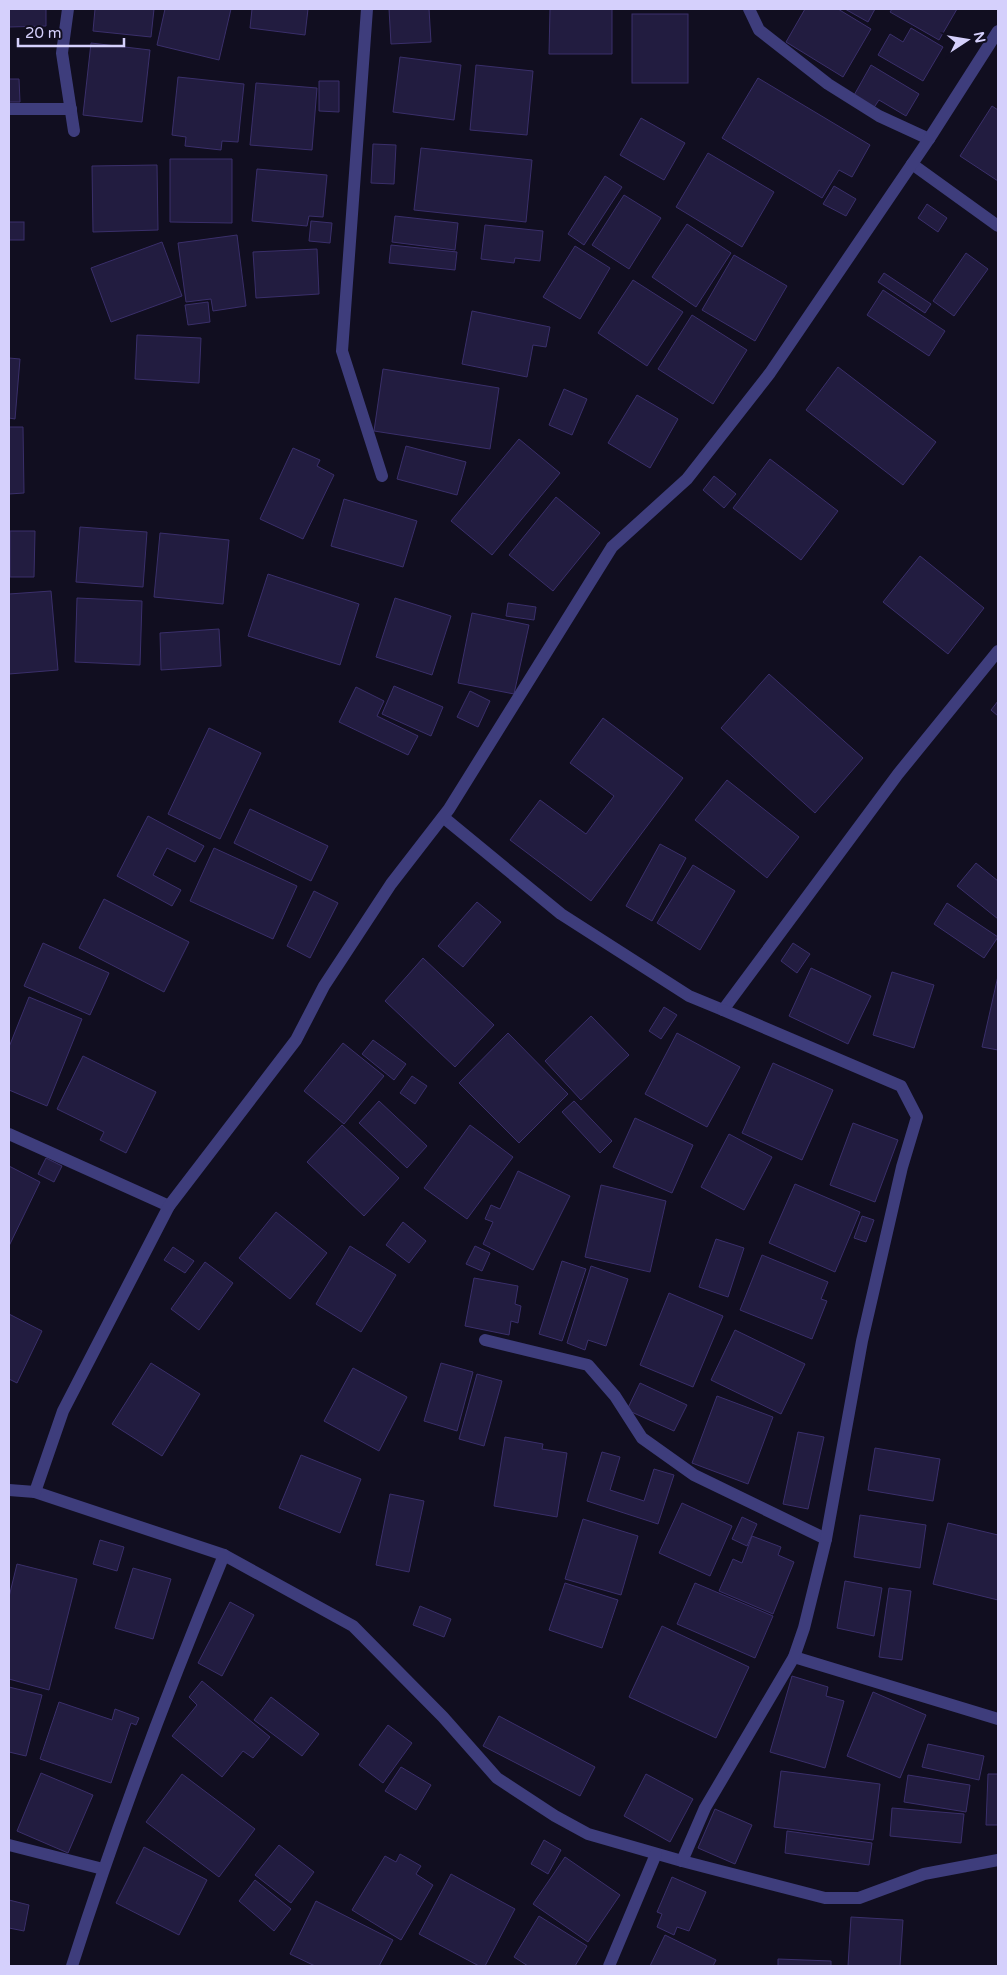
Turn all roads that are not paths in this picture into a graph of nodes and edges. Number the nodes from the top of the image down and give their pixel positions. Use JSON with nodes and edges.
{"nodes":[{"id":1,"x":68,"y":9,"type":"edge"},
{"id":2,"x":366,"y":9,"type":"edge"},
{"id":3,"x":749,"y":9,"type":"edge"},
{"id":4,"x":998,"y":31,"type":"edge"},
{"id":5,"x":9,"y":109,"type":"edge"},
{"id":6,"x":71,"y":109,"type":"junction"},
{"id":7,"x":74,"y":131,"type":"dead end"},
{"id":8,"x":929,"y":139,"type":"junction"},
{"id":9,"x":912,"y":164,"type":"junction"},
{"id":10,"x":998,"y":226,"type":"edge"},
{"id":11,"x":382,"y":476,"type":"dead end"},
{"id":12,"x":998,"y":651,"type":"edge"},
{"id":13,"x":443,"y":817,"type":"junction"},
{"id":14,"x":723,"y":1010,"type":"junction"},
{"id":15,"x":9,"y":1134,"type":"edge"},
{"id":16,"x":169,"y":1206,"type":"junction"},
{"id":17,"x":485,"y":1340,"type":"dead end"},
{"id":18,"x":9,"y":1490,"type":"edge"},
{"id":19,"x":35,"y":1492,"type":"junction"},
{"id":20,"x":826,"y":1539,"type":"junction"},
{"id":21,"x":224,"y":1555,"type":"junction"},
{"id":22,"x":794,"y":1657,"type":"junction"},
{"id":23,"x":998,"y":1720,"type":"edge"},
{"id":24,"x":9,"y":1845,"type":"edge"},
{"id":25,"x":656,"y":1854,"type":"junction"},
{"id":26,"x":998,"y":1860,"type":"edge"},
{"id":27,"x":682,"y":1861,"type":"junction"},
{"id":28,"x":103,"y":1869,"type":"junction"},
{"id":29,"x":72,"y":1966,"type":"edge"},
{"id":30,"x":609,"y":1966,"type":"edge"}],
"edges":[{"from":1,"to":6,"type":"street"},
{"from":2,"to":11,"type":"street"},
{"from":3,"to":8,"type":"street"},
{"from":4,"to":8,"type":"street"},
{"from":5,"to":6,"type":"street"},
{"from":6,"to":7,"type":"street"},
{"from":8,"to":9,"type":"street"},
{"from":9,"to":10,"type":"street"},
{"from":9,"to":13,"type":"street"},
{"from":12,"to":14,"type":"street"},
{"from":13,"to":14,"type":"street"},
{"from":13,"to":16,"type":"street"},
{"from":14,"to":20,"type":"street"},
{"from":15,"to":16,"type":"street"},
{"from":16,"to":19,"type":"street"},
{"from":17,"to":20,"type":"street"},
{"from":18,"to":19,"type":"street"},
{"from":19,"to":21,"type":"street"},
{"from":20,"to":22,"type":"street"},
{"from":21,"to":25,"type":"street"},
{"from":21,"to":28,"type":"street"},
{"from":22,"to":23,"type":"street"},
{"from":22,"to":27,"type":"street"},
{"from":24,"to":28,"type":"street"},
{"from":25,"to":27,"type":"street"},
{"from":25,"to":30,"type":"street"},
{"from":26,"to":27,"type":"street"},
{"from":28,"to":29,"type":"street"}]}
